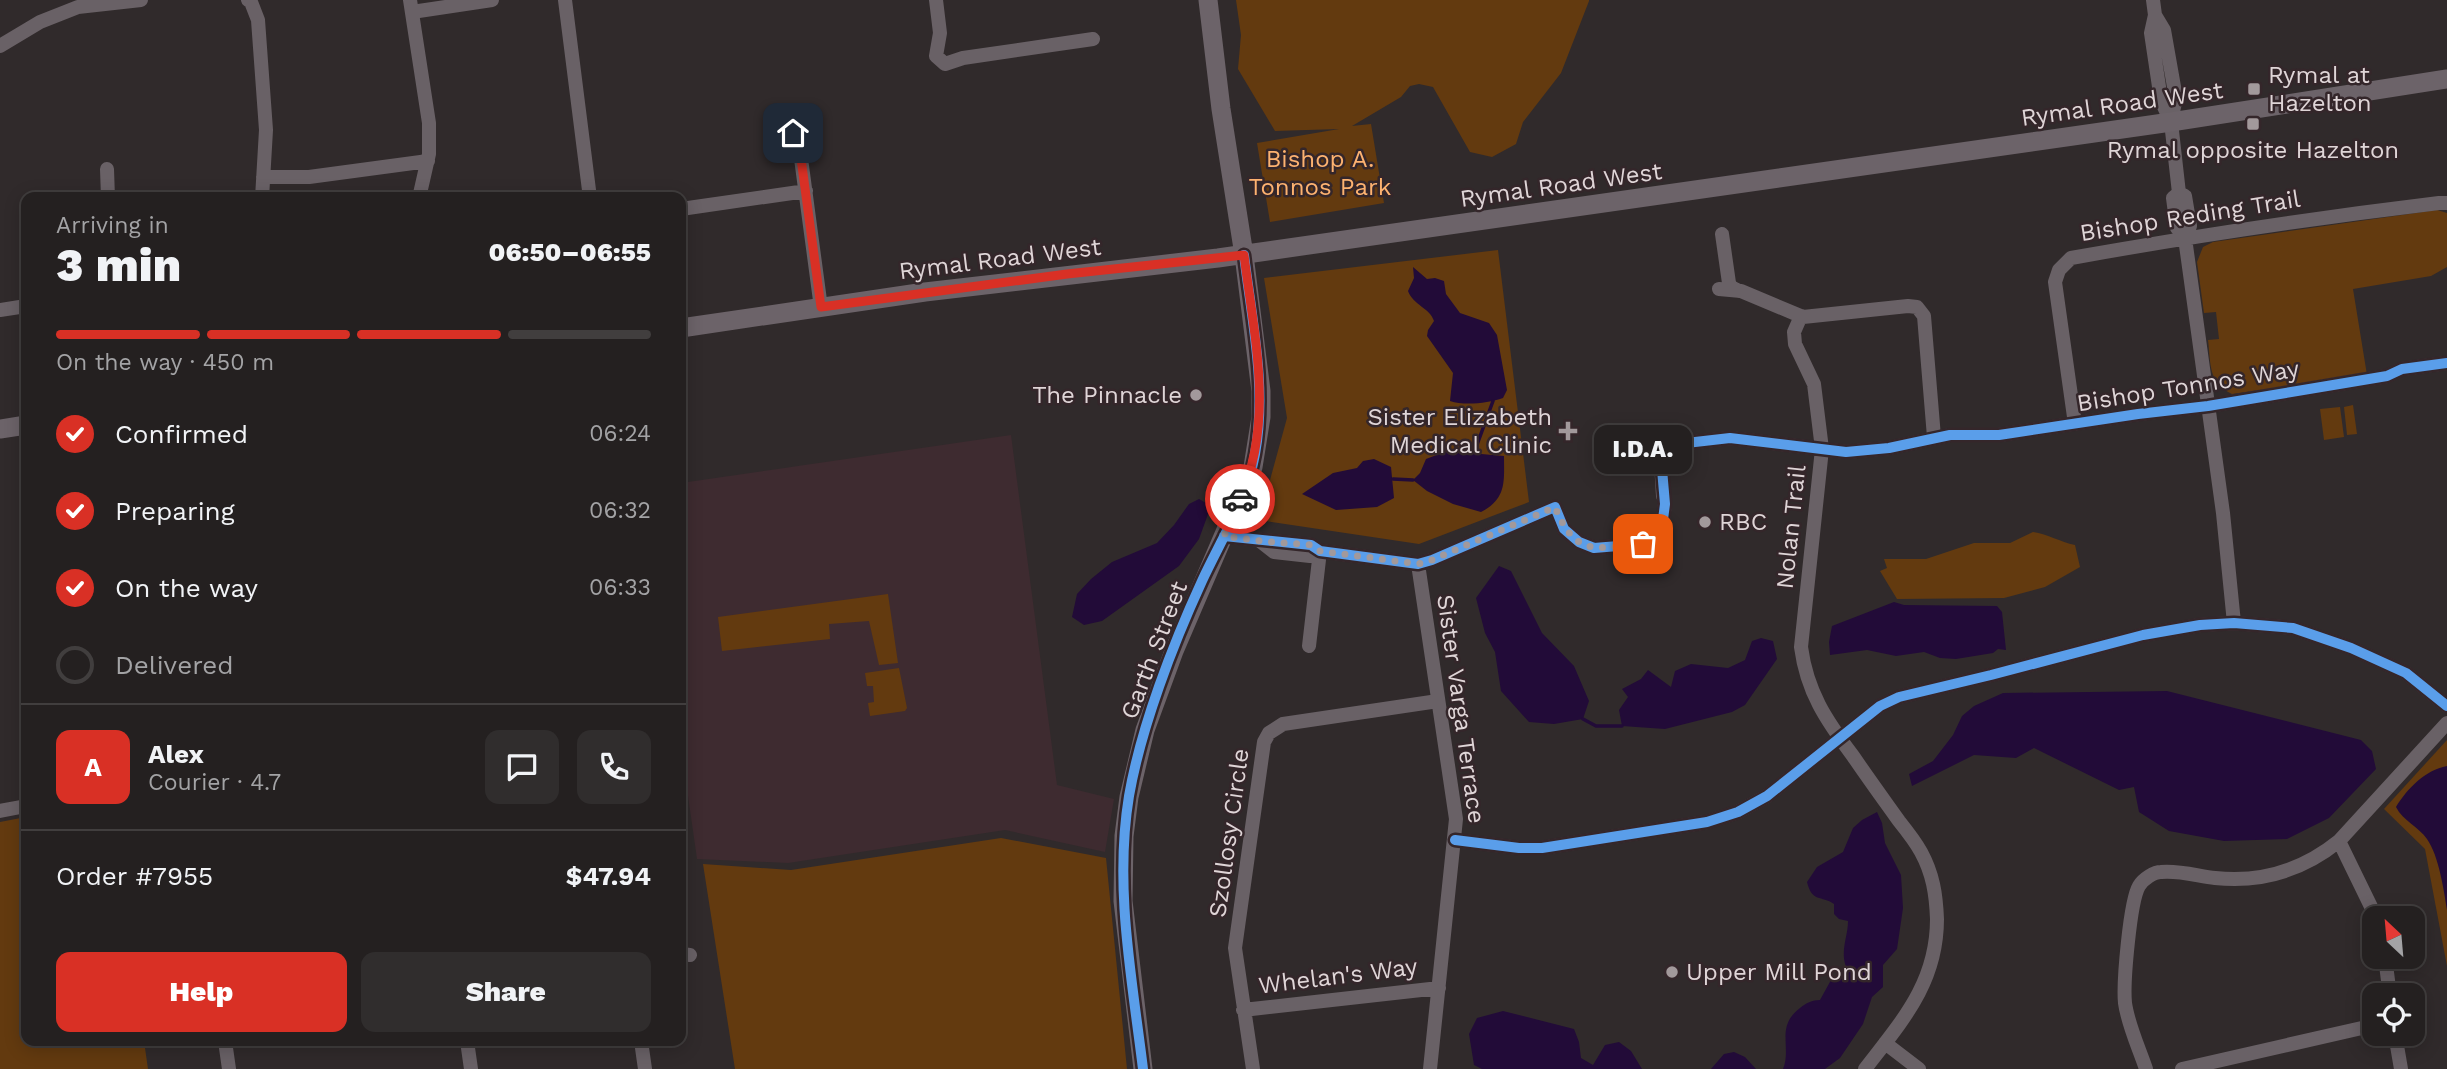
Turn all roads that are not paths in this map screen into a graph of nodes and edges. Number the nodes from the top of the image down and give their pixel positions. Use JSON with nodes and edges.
{"nodes":[{"id":1,"x":141,"y":0,"type":"edge"},
{"id":2,"x":248,"y":0,"type":"edge"},
{"id":3,"x":492,"y":0,"type":"edge"},
{"id":4,"x":565,"y":0,"type":"edge"},
{"id":5,"x":936,"y":0,"type":"edge"},
{"id":6,"x":1208,"y":0,"type":"edge"},
{"id":7,"x":2153,"y":0,"type":"edge"},
{"id":8,"x":411,"y":6,"type":"edge"},
{"id":9,"x":1093,"y":39,"type":"dead end"},
{"id":10,"x":0,"y":46,"type":"edge"},
{"id":11,"x":2447,"y":79,"type":"edge"},
{"id":12,"x":783,"y":119,"type":"dead end"},
{"id":13,"x":2171,"y":122,"type":"junction"},
{"id":14,"x":428,"y":161,"type":"junction"},
{"id":15,"x":107,"y":169,"type":"dead end"},
{"id":16,"x":262,"y":177,"type":"junction"},
{"id":17,"x":806,"y":191,"type":"junction"},
{"id":18,"x":108,"y":192,"type":"edge"},
{"id":19,"x":262,"y":192,"type":"edge"},
{"id":20,"x":420,"y":192,"type":"edge"},
{"id":21,"x":589,"y":192,"type":"edge"},
{"id":22,"x":2447,"y":203,"type":"edge"},
{"id":23,"x":686,"y":208,"type":"edge"},
{"id":24,"x":1722,"y":234,"type":"dead end"},
{"id":25,"x":2185,"y":238,"type":"junction"},
{"id":26,"x":1244,"y":255,"type":"junction"},
{"id":27,"x":1719,"y":289,"type":"dead end"},
{"id":28,"x":1741,"y":291,"type":"junction"},
{"id":29,"x":21,"y":307,"type":"edge"},
{"id":30,"x":821,"y":307,"type":"junction"},
{"id":31,"x":0,"y":310,"type":"edge"},
{"id":32,"x":1801,"y":316,"type":"junction"},
{"id":33,"x":686,"y":327,"type":"edge"},
{"id":34,"x":2447,"y":363,"type":"edge"},
{"id":35,"x":2208,"y":406,"type":"junction"},
{"id":36,"x":2075,"y":424,"type":"junction"},
{"id":37,"x":21,"y":426,"type":"edge"},
{"id":38,"x":0,"y":429,"type":"edge"},
{"id":39,"x":1934,"y":437,"type":"junction"},
{"id":40,"x":1822,"y":449,"type":"junction"},
{"id":41,"x":1224,"y":536,"type":"junction"},
{"id":42,"x":1320,"y":551,"type":"junction"},
{"id":43,"x":1418,"y":564,"type":"junction"},
{"id":44,"x":2234,"y":623,"type":"junction"},
{"id":45,"x":1309,"y":646,"type":"dead end"},
{"id":46,"x":1438,"y":701,"type":"junction"},
{"id":47,"x":2447,"y":706,"type":"edge"},
{"id":48,"x":2447,"y":723,"type":"edge"},
{"id":49,"x":1840,"y":740,"type":"junction"},
{"id":50,"x":21,"y":807,"type":"edge"},
{"id":51,"x":0,"y":811,"type":"edge"},
{"id":52,"x":1455,"y":840,"type":"junction"},
{"id":53,"x":2339,"y":841,"type":"junction"},
{"id":54,"x":2371,"y":906,"type":"edge"},
{"id":55,"x":1438,"y":988,"type":"junction"},
{"id":56,"x":1244,"y":1010,"type":"junction"},
{"id":57,"x":2362,"y":1028,"type":"edge"},
{"id":58,"x":1885,"y":1043,"type":"junction"},
{"id":59,"x":226,"y":1046,"type":"edge"},
{"id":60,"x":468,"y":1046,"type":"edge"},
{"id":61,"x":642,"y":1046,"type":"edge"},
{"id":62,"x":2397,"y":1046,"type":"edge"},
{"id":63,"x":229,"y":1069,"type":"edge"},
{"id":64,"x":471,"y":1069,"type":"edge"},
{"id":65,"x":645,"y":1069,"type":"edge"},
{"id":66,"x":1143,"y":1069,"type":"edge"},
{"id":67,"x":1253,"y":1069,"type":"edge"},
{"id":68,"x":1430,"y":1069,"type":"edge"},
{"id":69,"x":1865,"y":1069,"type":"edge"},
{"id":70,"x":1919,"y":1069,"type":"edge"},
{"id":71,"x":2146,"y":1069,"type":"edge"},
{"id":72,"x":2182,"y":1069,"type":"edge"},
{"id":73,"x":2401,"y":1069,"type":"edge"}],
"edges":[{"from":1,"to":10,"type":"street"},
{"from":2,"to":16,"type":"street"},
{"from":3,"to":8,"type":"street"},
{"from":4,"to":21,"type":"street"},
{"from":5,"to":9,"type":"street"},
{"from":6,"to":26,"type":"main road","name":"Garth Street"},
{"from":7,"to":13,"type":"street"},
{"from":8,"to":14,"type":"street"},
{"from":11,"to":13,"type":"main road","name":"Rymal Road West"},
{"from":12,"to":17,"type":"street"},
{"from":13,"to":25,"type":"street"},
{"from":13,"to":26,"type":"main road","name":"Rymal Road West"},
{"from":14,"to":16,"type":"street"},
{"from":14,"to":20,"type":"street"},
{"from":15,"to":18,"type":"street"},
{"from":16,"to":19,"type":"street"},
{"from":17,"to":23,"type":"street"},
{"from":17,"to":30,"type":"street"},
{"from":22,"to":25,"type":"street","name":"Bishop Reding Trail"},
{"from":24,"to":28,"type":"street"},
{"from":25,"to":35,"type":"street"},
{"from":25,"to":36,"type":"street","name":"Bishop Reding Trail"},
{"from":26,"to":30,"type":"main road","name":"Rymal Road West"},
{"from":26,"to":41,"type":"main road","name":"Garth Street"},
{"from":27,"to":28,"type":"street"},
{"from":28,"to":32,"type":"street"},
{"from":29,"to":31,"type":"street"},
{"from":30,"to":33,"type":"main road","name":"Rymal Road West"},
{"from":32,"to":39,"type":"street"},
{"from":32,"to":40,"type":"street","name":"Nolan Trail"},
{"from":34,"to":35,"type":"street","name":"Bishop Tonnos Way"},
{"from":35,"to":36,"type":"street","name":"Bishop Tonnos Way"},
{"from":35,"to":44,"type":"street"},
{"from":36,"to":39,"type":"street","name":"Bishop Tonnos Way"},
{"from":37,"to":38,"type":"main road"},
{"from":39,"to":40,"type":"street","name":"Bishop Tonnos Way"},
{"from":40,"to":43,"type":"street","name":"Bishop Tonnos Way"},
{"from":40,"to":49,"type":"street","name":"Nolan Trail"},
{"from":41,"to":42,"type":"street"},
{"from":41,"to":66,"type":"main road","name":"Garth Street"},
{"from":42,"to":43,"type":"street"},
{"from":42,"to":45,"type":"street"},
{"from":43,"to":46,"type":"street","name":"Sister Varga Terrace"},
{"from":44,"to":47,"type":"street"},
{"from":44,"to":49,"type":"street"},
{"from":46,"to":52,"type":"street","name":"Sister Varga Terrace"},
{"from":46,"to":56,"type":"street","name":"Szollosy Circle"},
{"from":48,"to":53,"type":"street"},
{"from":49,"to":52,"type":"street"},
{"from":49,"to":58,"type":"street","name":"Nolan Trail"},
{"from":50,"to":51,"type":"street"},
{"from":52,"to":55,"type":"street","name":"Sister Varga Terrace"},
{"from":53,"to":54,"type":"street"},
{"from":53,"to":71,"type":"street"},
{"from":55,"to":56,"type":"street","name":"Whelan's Way"},
{"from":55,"to":68,"type":"street","name":"Sister Varga Terrace"},
{"from":56,"to":67,"type":"street","name":"Szollosy Circle"},
{"from":57,"to":72,"type":"street"},
{"from":58,"to":69,"type":"street","name":"Nolan Trail"},
{"from":58,"to":70,"type":"street"},
{"from":59,"to":63,"type":"street"},
{"from":60,"to":64,"type":"street"},
{"from":61,"to":65,"type":"street"},
{"from":62,"to":73,"type":"street"}]}
